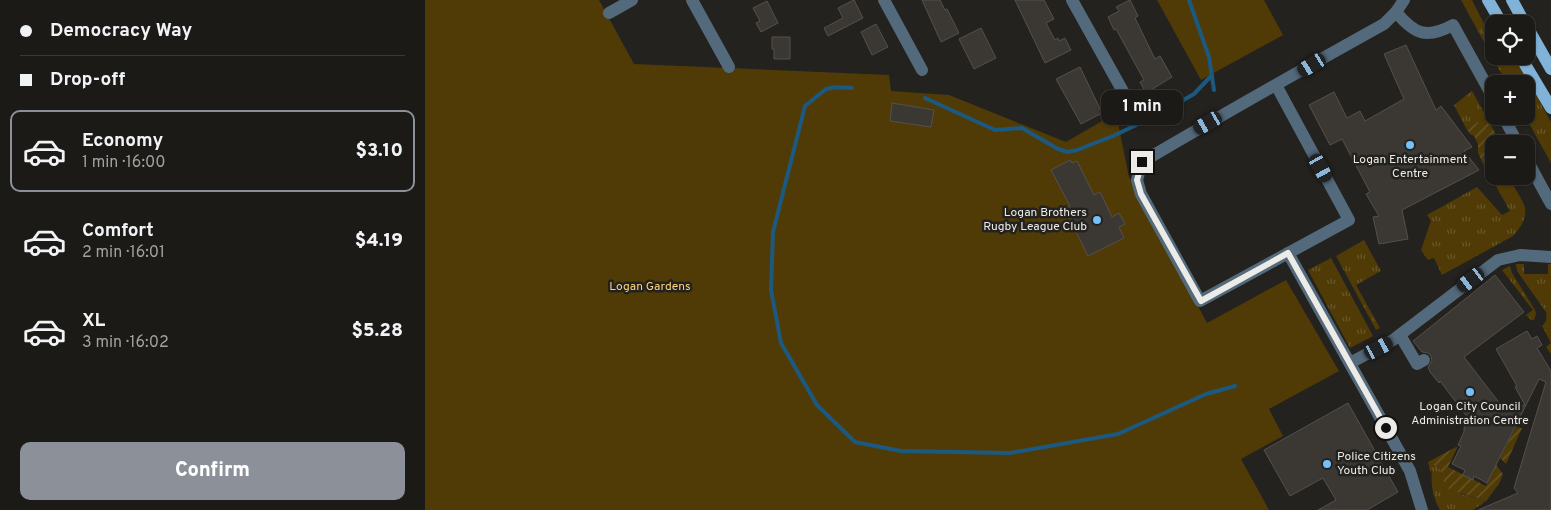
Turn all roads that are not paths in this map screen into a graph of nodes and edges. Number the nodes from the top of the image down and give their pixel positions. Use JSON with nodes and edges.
{"nodes":[{"id":1,"x":632,"y":0,"type":"edge"},
{"id":2,"x":692,"y":0,"type":"edge"},
{"id":3,"x":884,"y":0,"type":"edge"},
{"id":4,"x":1072,"y":0,"type":"edge"},
{"id":5,"x":1404,"y":0,"type":"edge"},
{"id":6,"x":1488,"y":0,"type":"edge"},
{"id":7,"x":1512,"y":0,"type":"edge"},
{"id":8,"x":1396,"y":12,"type":"junction"},
{"id":9,"x":609,"y":13,"type":"dead end"},
{"id":10,"x":1497,"y":15,"type":"edge"},
{"id":11,"x":1520,"y":15,"type":"edge"},
{"id":12,"x":1535,"y":41,"type":"edge"},
{"id":13,"x":1525,"y":65,"type":"edge"},
{"id":14,"x":729,"y":67,"type":"dead end"},
{"id":15,"x":1551,"y":69,"type":"edge"},
{"id":16,"x":922,"y":70,"type":"dead end"},
{"id":17,"x":1485,"y":83,"type":"edge"},
{"id":18,"x":1276,"y":85,"type":"junction"},
{"id":19,"x":1551,"y":108,"type":"edge"},
{"id":20,"x":1135,"y":113,"type":"dead end"},
{"id":21,"x":1535,"y":175,"type":"edge"},
{"id":22,"x":1551,"y":204,"type":"edge"},
{"id":23,"x":1288,"y":253,"type":"junction"},
{"id":24,"x":1551,"y":257,"type":"edge"},
{"id":25,"x":1400,"y":335,"type":"junction"},
{"id":26,"x":1424,"y":360,"type":"dead end"},
{"id":27,"x":1350,"y":363,"type":"junction"},
{"id":28,"x":1421,"y":510,"type":"edge"}],
"edges":[{"from":1,"to":9,"type":"street"},
{"from":2,"to":14,"type":"street"},
{"from":3,"to":16,"type":"street"},
{"from":4,"to":20,"type":"street"},
{"from":5,"to":8,"type":"street"},
{"from":6,"to":10,"type":"main road"},
{"from":7,"to":11,"type":"main road"},
{"from":8,"to":17,"type":"street"},
{"from":8,"to":18,"type":"street"},
{"from":12,"to":15,"type":"main road"},
{"from":13,"to":19,"type":"main road"},
{"from":18,"to":23,"type":"street"},
{"from":18,"to":23,"type":"street"},
{"from":21,"to":22,"type":"street"},
{"from":23,"to":27,"type":"street"},
{"from":24,"to":25,"type":"street"},
{"from":25,"to":26,"type":"street"},
{"from":25,"to":27,"type":"street"},
{"from":27,"to":28,"type":"street"}]}
